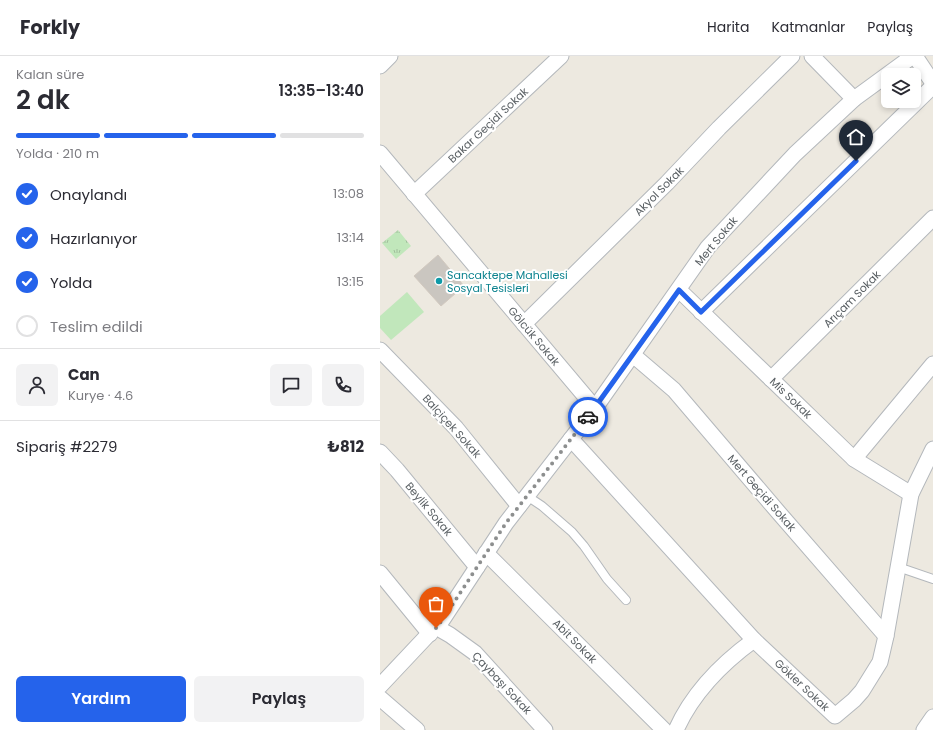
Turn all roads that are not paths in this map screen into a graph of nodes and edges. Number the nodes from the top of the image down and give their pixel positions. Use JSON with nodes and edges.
{"nodes":[{"id":1,"x":390,"y":56,"type":"edge"},
{"id":2,"x":561,"y":56,"type":"edge"},
{"id":3,"x":792,"y":56,"type":"edge"},
{"id":4,"x":812,"y":56,"type":"edge"},
{"id":5,"x":914,"y":56,"type":"edge"},
{"id":6,"x":380,"y":66,"type":"edge"},
{"id":7,"x":933,"y":84,"type":"edge"},
{"id":8,"x":854,"y":99,"type":"junction"},
{"id":9,"x":380,"y":153,"type":"edge"},
{"id":10,"x":414,"y":194,"type":"junction"},
{"id":11,"x":933,"y":218,"type":"edge"},
{"id":12,"x":679,"y":290,"type":"junction"},
{"id":13,"x":701,"y":312,"type":"junction"},
{"id":14,"x":524,"y":324,"type":"junction"},
{"id":15,"x":382,"y":354,"type":"edge"},
{"id":16,"x":633,"y":355,"type":"junction"},
{"id":17,"x":933,"y":364,"type":"edge"},
{"id":18,"x":771,"y":379,"type":"junction"},
{"id":19,"x":595,"y":408,"type":"junction"},
{"id":20,"x":571,"y":439,"type":"junction"},
{"id":21,"x":933,"y":449,"type":"edge"},
{"id":22,"x":380,"y":452,"type":"edge"},
{"id":23,"x":854,"y":459,"type":"junction"},
{"id":24,"x":911,"y":494,"type":"junction"},
{"id":25,"x":523,"y":501,"type":"junction"},
{"id":26,"x":486,"y":553,"type":"junction"},
{"id":27,"x":477,"y":567,"type":"junction"},
{"id":28,"x":898,"y":567,"type":"junction"},
{"id":29,"x":380,"y":573,"type":"edge"},
{"id":30,"x":933,"y":579,"type":"edge"},
{"id":31,"x":626,"y":600,"type":"dead end"},
{"id":32,"x":433,"y":630,"type":"junction"},
{"id":33,"x":886,"y":636,"type":"junction"},
{"id":34,"x":754,"y":640,"type":"junction"},
{"id":35,"x":380,"y":686,"type":"edge"},
{"id":36,"x":380,"y":698,"type":"edge"},
{"id":37,"x":933,"y":717,"type":"edge"},
{"id":38,"x":418,"y":730,"type":"edge"},
{"id":39,"x":545,"y":730,"type":"edge"},
{"id":40,"x":664,"y":730,"type":"edge"},
{"id":41,"x":676,"y":730,"type":"edge"},
{"id":42,"x":924,"y":730,"type":"edge"}],
"edges":[{"from":1,"to":6,"type":"street"},
{"from":2,"to":10,"type":"street","name":"Bakar Geçidi Sokak"},
{"from":3,"to":14,"type":"street","name":"Akyol Sokak"},
{"from":4,"to":8,"type":"street"},
{"from":5,"to":7,"type":"street"},
{"from":5,"to":8,"type":"street","name":"Mert Sokak"},
{"from":7,"to":13,"type":"street"},
{"from":8,"to":12,"type":"street","name":"Mert Sokak"},
{"from":9,"to":10,"type":"street","name":"Gölcük Sokak"},
{"from":10,"to":14,"type":"street","name":"Gölcük Sokak"},
{"from":11,"to":18,"type":"street","name":"Arıçam Sokak"},
{"from":12,"to":13,"type":"street","name":"Mis Sokak"},
{"from":12,"to":16,"type":"street","name":"Mert Sokak"},
{"from":13,"to":18,"type":"street","name":"Mis Sokak"},
{"from":14,"to":19,"type":"street","name":"Gölcük Sokak"},
{"from":15,"to":25,"type":"street","name":"Balçiçek Sokak"},
{"from":16,"to":19,"type":"street","name":"Mert Sokak"},
{"from":16,"to":33,"type":"street","name":"Mert Geçidi Sokak"},
{"from":17,"to":23,"type":"street"},
{"from":18,"to":23,"type":"street","name":"Mis Sokak"},
{"from":19,"to":20,"type":"street","name":"Mert Sokak"},
{"from":20,"to":25,"type":"street","name":"Mert Sokak"},
{"from":20,"to":34,"type":"street","name":"Gökler Sokak"},
{"from":21,"to":24,"type":"street","name":"Gökler Sokak"},
{"from":22,"to":27,"type":"street","name":"Beylik Sokak"},
{"from":23,"to":24,"type":"street","name":"Mis Sokak"},
{"from":24,"to":28,"type":"street","name":"Gökler Sokak"},
{"from":25,"to":26,"type":"street","name":"Mert Sokak"},
{"from":25,"to":31,"type":"lane"},
{"from":26,"to":27,"type":"street","name":"Mert Sokak"},
{"from":26,"to":40,"type":"street","name":"Abit Sokak"},
{"from":27,"to":32,"type":"street","name":"Mert Sokak"},
{"from":28,"to":30,"type":"lane"},
{"from":28,"to":33,"type":"street","name":"Gökler Sokak"},
{"from":29,"to":32,"type":"street"},
{"from":32,"to":35,"type":"street","name":"Mert Sokak"},
{"from":32,"to":39,"type":"street","name":"Çaybaşı Sokak"},
{"from":33,"to":34,"type":"street","name":"Gökler Sokak"},
{"from":34,"to":41,"type":"street"},
{"from":36,"to":38,"type":"street"},
{"from":37,"to":42,"type":"street"}]}
